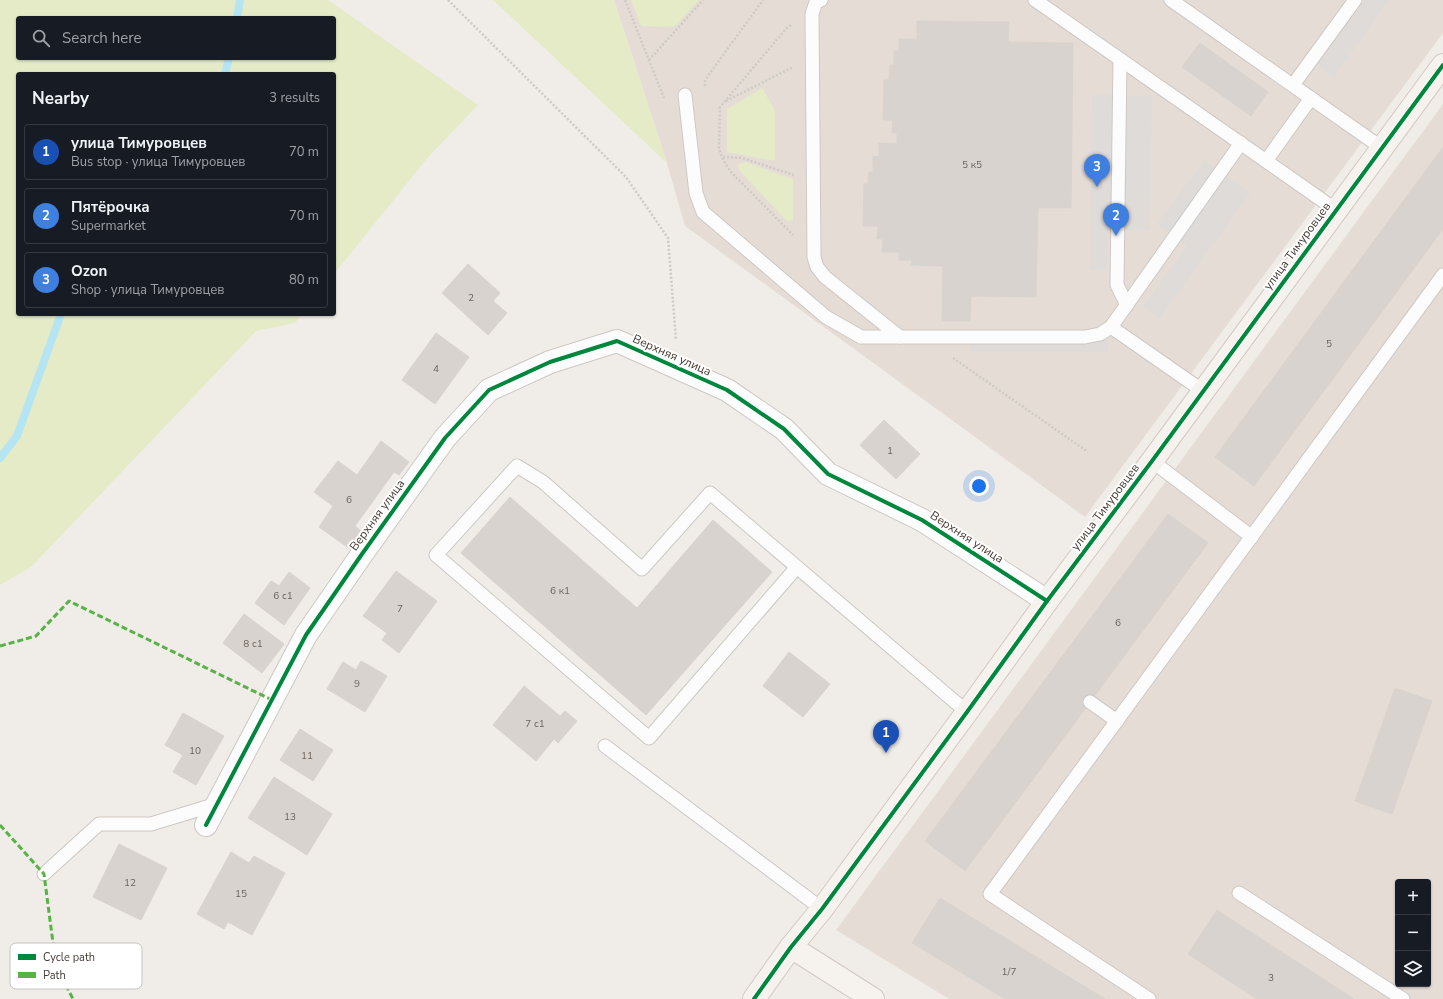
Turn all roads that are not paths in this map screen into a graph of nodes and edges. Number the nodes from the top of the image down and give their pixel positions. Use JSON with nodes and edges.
{"nodes":[{"id":1,"x":821,"y":0,"type":"edge"},
{"id":2,"x":1035,"y":0,"type":"edge"},
{"id":3,"x":1171,"y":0,"type":"edge"},
{"id":4,"x":1355,"y":0,"type":"edge"},
{"id":5,"x":1120,"y":59,"type":"junction"},
{"id":6,"x":1443,"y":65,"type":"edge"},
{"id":7,"x":1293,"y":85,"type":"junction"},
{"id":8,"x":685,"y":95,"type":"dead end"},
{"id":9,"x":1310,"y":98,"type":"junction"},
{"id":10,"x":1241,"y":143,"type":"junction"},
{"id":11,"x":1382,"y":148,"type":"junction"},
{"id":12,"x":1266,"y":161,"type":"junction"},
{"id":13,"x":1336,"y":210,"type":"junction"},
{"id":14,"x":1443,"y":275,"type":"edge"},
{"id":15,"x":1127,"y":305,"type":"junction"},
{"id":16,"x":1111,"y":327,"type":"junction"},
{"id":17,"x":900,"y":337,"type":"junction"},
{"id":18,"x":1203,"y":391,"type":"junction"},
{"id":19,"x":1152,"y":461,"type":"junction"},
{"id":20,"x":1252,"y":536,"type":"junction"},
{"id":21,"x":797,"y":567,"type":"junction"},
{"id":22,"x":1047,"y":601,"type":"junction"},
{"id":23,"x":1090,"y":702,"type":"dead end"},
{"id":24,"x":967,"y":712,"type":"junction"},
{"id":25,"x":1117,"y":721,"type":"junction"},
{"id":26,"x":605,"y":746,"type":"dead end"},
{"id":27,"x":217,"y":804,"type":"junction"},
{"id":28,"x":206,"y":825,"type":"dead end"},
{"id":29,"x":44,"y":874,"type":"dead end"},
{"id":30,"x":1239,"y":893,"type":"dead end"},
{"id":31,"x":822,"y":909,"type":"junction"},
{"id":32,"x":791,"y":947,"type":"junction"},
{"id":33,"x":762,"y":996,"type":"edge"},
{"id":34,"x":873,"y":999,"type":"edge"},
{"id":35,"x":1149,"y":999,"type":"edge"},
{"id":36,"x":1403,"y":999,"type":"edge"}],
"edges":[{"from":1,"to":17,"type":"lane"},
{"from":2,"to":5,"type":"lane"},
{"from":3,"to":7,"type":"lane"},
{"from":4,"to":7,"type":"lane"},
{"from":5,"to":10,"type":"lane"},
{"from":5,"to":15,"type":"lane"},
{"from":6,"to":11,"type":"street","name":"улица Тимуровцев"},
{"from":7,"to":9,"type":"lane"},
{"from":8,"to":17,"type":"lane"},
{"from":9,"to":11,"type":"lane"},
{"from":9,"to":12,"type":"lane"},
{"from":10,"to":12,"type":"lane"},
{"from":10,"to":15,"type":"lane"},
{"from":11,"to":13,"type":"street","name":"улица Тимуровцев"},
{"from":12,"to":13,"type":"lane"},
{"from":13,"to":18,"type":"street","name":"улица Тимуровцев"},
{"from":14,"to":20,"type":"lane"},
{"from":15,"to":16,"type":"lane"},
{"from":16,"to":17,"type":"lane"},
{"from":16,"to":18,"type":"lane"},
{"from":18,"to":19,"type":"street","name":"улица Тимуровцев"},
{"from":19,"to":20,"type":"lane"},
{"from":19,"to":22,"type":"street","name":"улица Тимуровцев"},
{"from":20,"to":25,"type":"lane"},
{"from":21,"to":21,"type":"lane"},
{"from":21,"to":24,"type":"lane"},
{"from":22,"to":24,"type":"street","name":"улица Тимуровцев"},
{"from":22,"to":27,"type":"street","name":"Верхняя улица"},
{"from":23,"to":25,"type":"lane"},
{"from":24,"to":31,"type":"street","name":"улица Тимуровцев"},
{"from":25,"to":35,"type":"lane"},
{"from":26,"to":31,"type":"lane"},
{"from":27,"to":28,"type":"street","name":"Верхняя улица"},
{"from":27,"to":29,"type":"lane"},
{"from":30,"to":36,"type":"lane"},
{"from":31,"to":32,"type":"street","name":"улица Тимуровцев"},
{"from":32,"to":33,"type":"street","name":"улица Тимуровцев"},
{"from":32,"to":34,"type":"street"}]}
